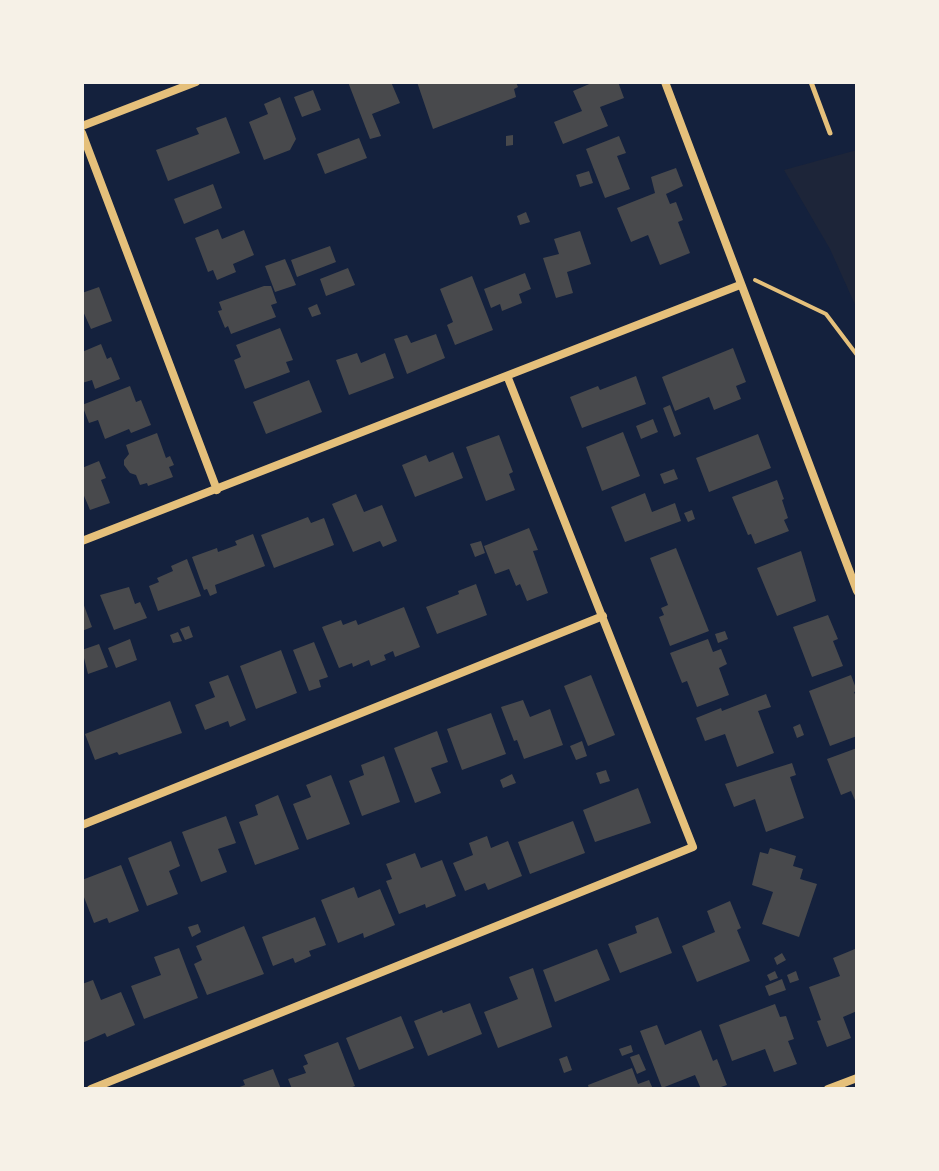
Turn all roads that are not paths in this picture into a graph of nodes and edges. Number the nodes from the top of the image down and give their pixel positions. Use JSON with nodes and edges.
{"nodes":[{"id":1,"x":196,"y":82,"type":"edge"},
{"id":2,"x":665,"y":82,"type":"edge"},
{"id":3,"x":811,"y":82,"type":"edge"},
{"id":4,"x":82,"y":126,"type":"edge"},
{"id":5,"x":82,"y":133,"type":"edge"},
{"id":6,"x":830,"y":133,"type":"dead end"},
{"id":7,"x":740,"y":285,"type":"junction"},
{"id":8,"x":508,"y":378,"type":"junction"},
{"id":9,"x":217,"y":490,"type":"junction"},
{"id":10,"x":82,"y":541,"type":"edge"},
{"id":11,"x":857,"y":591,"type":"edge"},
{"id":12,"x":603,"y":616,"type":"junction"},
{"id":13,"x":82,"y":825,"type":"edge"},
{"id":14,"x":857,"y":1078,"type":"edge"},
{"id":15,"x":91,"y":1089,"type":"edge"},
{"id":16,"x":828,"y":1089,"type":"edge"}],
"edges":[{"from":1,"to":4,"type":"street"},
{"from":2,"to":7,"type":"street"},
{"from":3,"to":6,"type":"lane"},
{"from":5,"to":9,"type":"street"},
{"from":7,"to":8,"type":"street"},
{"from":7,"to":11,"type":"street"},
{"from":8,"to":9,"type":"street"},
{"from":8,"to":12,"type":"street"},
{"from":9,"to":10,"type":"street"},
{"from":12,"to":13,"type":"street"},
{"from":12,"to":15,"type":"street"},
{"from":14,"to":16,"type":"street"}]}
